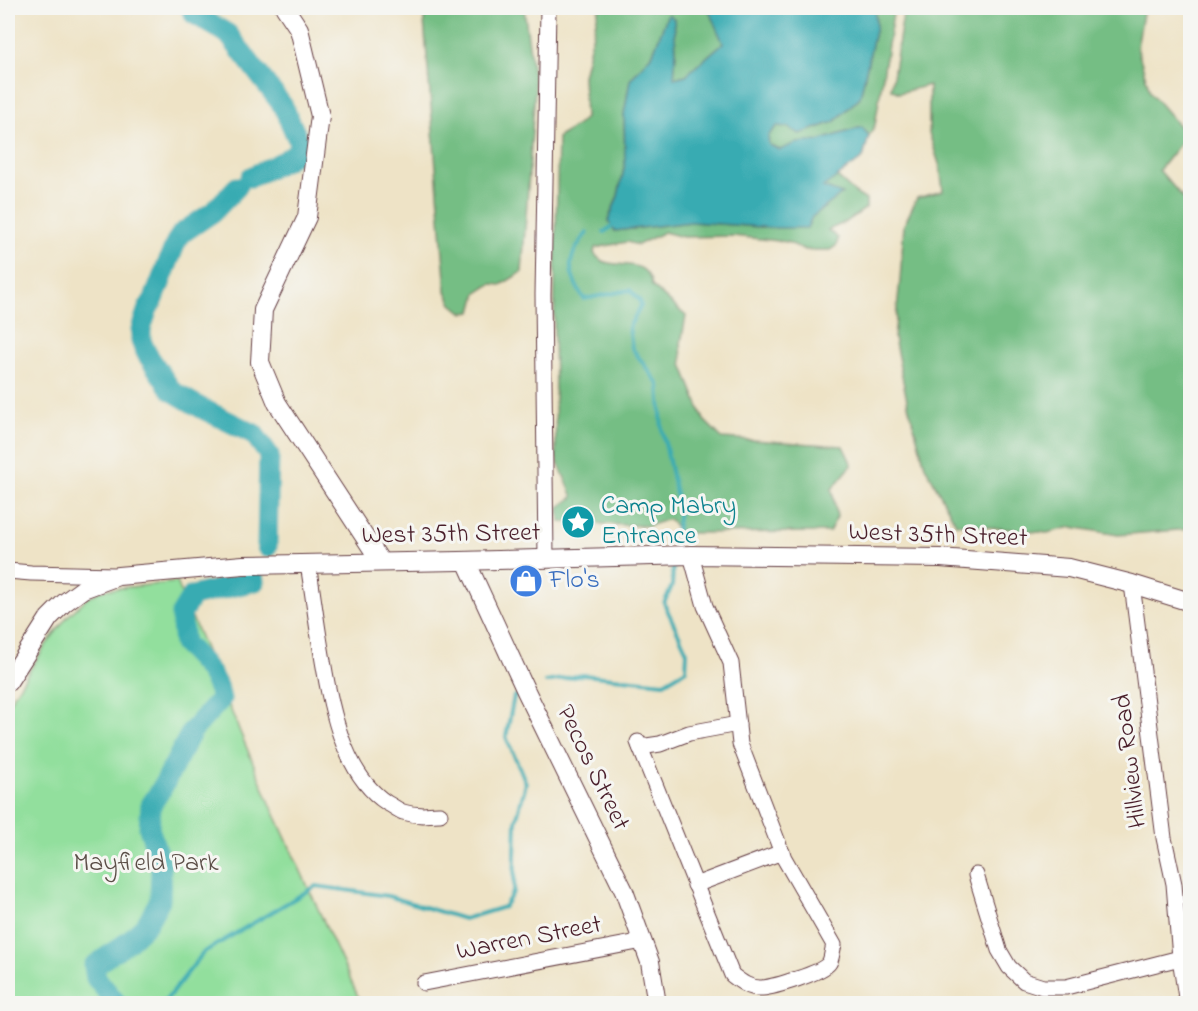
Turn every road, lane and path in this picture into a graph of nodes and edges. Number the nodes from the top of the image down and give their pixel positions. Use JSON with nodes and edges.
{"nodes":[{"id":1,"x":285,"y":8,"type":"edge"},
{"id":2,"x":548,"y":8,"type":"edge"},
{"id":3,"x":691,"y":555,"type":"junction"},
{"id":4,"x":546,"y":559,"type":"junction"},
{"id":5,"x":466,"y":561,"type":"junction"},
{"id":6,"x":381,"y":562,"type":"junction"},
{"id":7,"x":308,"y":564,"type":"junction"},
{"id":8,"x":8,"y":571,"type":"edge"},
{"id":9,"x":118,"y":576,"type":"junction"},
{"id":10,"x":1132,"y":584,"type":"junction"},
{"id":11,"x":1191,"y":602,"type":"edge"},
{"id":12,"x":8,"y":682,"type":"edge"},
{"id":13,"x":738,"y":724,"type":"junction"},
{"id":14,"x":440,"y":814,"type":"dead end"},
{"id":15,"x":782,"y":852,"type":"junction"},
{"id":16,"x":976,"y":875,"type":"dead end"},
{"id":17,"x":1191,"y":883,"type":"edge"},
{"id":18,"x":1174,"y":884,"type":"junction"},
{"id":19,"x":696,"y":885,"type":"junction"},
{"id":20,"x":643,"y":942,"type":"junction"},
{"id":21,"x":1180,"y":958,"type":"junction"},
{"id":22,"x":424,"y":983,"type":"dead end"},
{"id":23,"x":657,"y":1004,"type":"edge"},
{"id":24,"x":1187,"y":1004,"type":"edge"}],
"edges":[{"from":1,"to":6,"type":"street"},
{"from":2,"to":4,"type":"street"},
{"from":3,"to":4,"type":"street","name":"West 35th Street"},
{"from":3,"to":10,"type":"street","name":"West 35th Street"},
{"from":3,"to":13,"type":"street"},
{"from":4,"to":5,"type":"street","name":"West 35th Street"},
{"from":5,"to":6,"type":"street","name":"West 35th Street"},
{"from":5,"to":20,"type":"street","name":"Pecos Street"},
{"from":6,"to":7,"type":"street","name":"West 35th Street"},
{"from":7,"to":9,"type":"street","name":"West 35th Street"},
{"from":7,"to":14,"type":"street"},
{"from":8,"to":9,"type":"street"},
{"from":9,"to":12,"type":"street","name":"West 35th Street"},
{"from":10,"to":11,"type":"street","name":"West 35th Street"},
{"from":10,"to":18,"type":"street","name":"Hillview Road"},
{"from":13,"to":15,"type":"street"},
{"from":13,"to":19,"type":"street"},
{"from":15,"to":19,"type":"street"},
{"from":15,"to":19,"type":"street"},
{"from":16,"to":21,"type":"street"},
{"from":17,"to":18,"type":"street"},
{"from":18,"to":21,"type":"street","name":"Hillview Road"},
{"from":20,"to":22,"type":"street","name":"Warren Street"},
{"from":20,"to":23,"type":"street","name":"Pecos Street"},
{"from":21,"to":24,"type":"street","name":"Hillview Road"}]}
